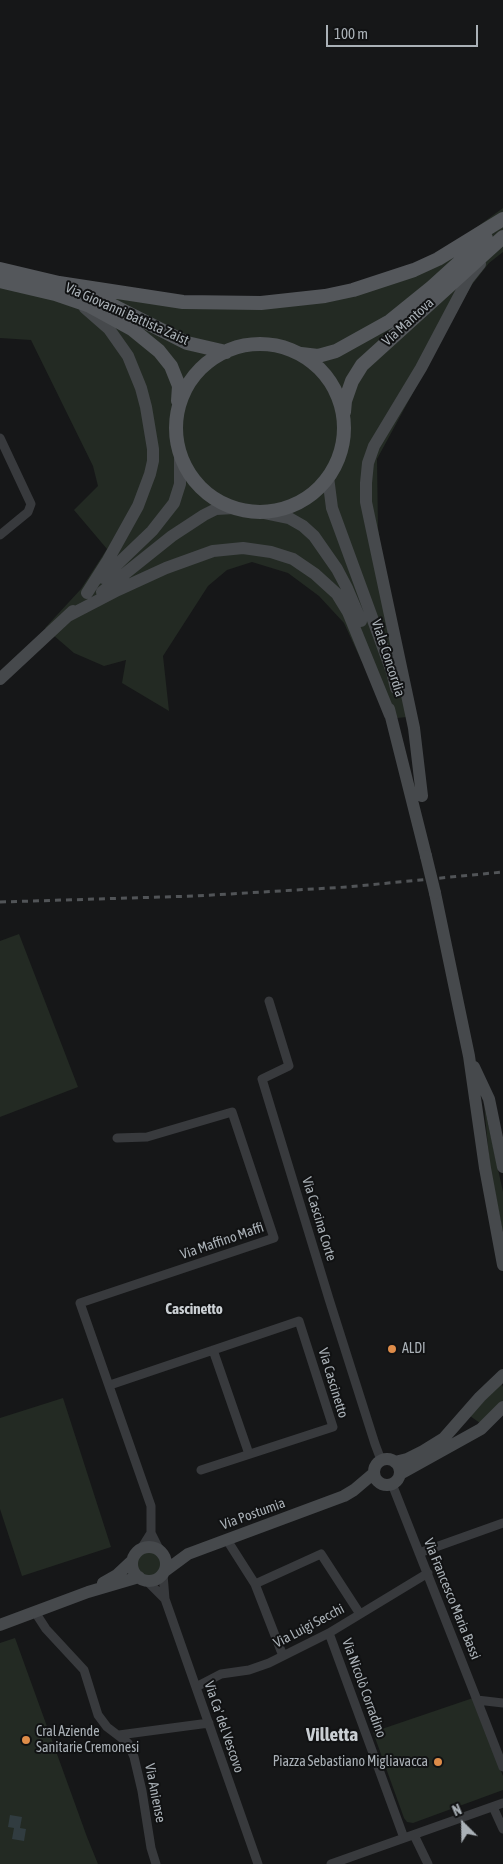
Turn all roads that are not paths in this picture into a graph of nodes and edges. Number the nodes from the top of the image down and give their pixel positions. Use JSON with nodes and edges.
{"nodes":[{"id":1,"x":503,"y":221,"type":"edge"},
{"id":2,"x":503,"y":238,"type":"edge"},
{"id":3,"x":0,"y":269,"type":"edge"},
{"id":4,"x":0,"y":281,"type":"edge"},
{"id":5,"x":59,"y":283,"type":"junction"},
{"id":6,"x":71,"y":299,"type":"junction"},
{"id":7,"x":226,"y":352,"type":"junction"},
{"id":8,"x":299,"y":354,"type":"junction"},
{"id":9,"x":178,"y":403,"type":"junction"},
{"id":10,"x":344,"y":425,"type":"junction"},
{"id":11,"x":0,"y":438,"type":"edge"},
{"id":12,"x":180,"y":455,"type":"junction"},
{"id":13,"x":328,"y":477,"type":"junction"},
{"id":14,"x":234,"y":508,"type":"junction"},
{"id":15,"x":260,"y":512,"type":"junction"},
{"id":16,"x":0,"y":535,"type":"edge"},
{"id":17,"x":87,"y":593,"type":"junction"},
{"id":18,"x":83,"y":608,"type":"junction"},
{"id":19,"x":68,"y":616,"type":"junction"},
{"id":20,"x":0,"y":679,"type":"edge"},
{"id":21,"x":390,"y":716,"type":"junction"},
{"id":22,"x":422,"y":796,"type":"junction"},
{"id":23,"x":426,"y":856,"type":"junction"},
{"id":24,"x":269,"y":1001,"type":"dead end"},
{"id":25,"x":469,"y":1056,"type":"junction"},
{"id":26,"x":117,"y":1138,"type":"dead end"},
{"id":27,"x":503,"y":1167,"type":"edge"},
{"id":28,"x":503,"y":1265,"type":"edge"},
{"id":29,"x":213,"y":1350,"type":"junction"},
{"id":30,"x":503,"y":1375,"type":"edge"},
{"id":31,"x":110,"y":1385,"type":"junction"},
{"id":32,"x":503,"y":1407,"type":"edge"},
{"id":33,"x":249,"y":1454,"type":"junction"},
{"id":34,"x":381,"y":1460,"type":"junction"},
{"id":35,"x":395,"y":1462,"type":"junction"},
{"id":36,"x":201,"y":1470,"type":"dead end"},
{"id":37,"x":386,"y":1479,"type":"junction"},
{"id":38,"x":503,"y":1524,"type":"edge"},
{"id":39,"x":151,"y":1533,"type":"junction"},
{"id":40,"x":226,"y":1540,"type":"junction"},
{"id":41,"x":141,"y":1549,"type":"junction"},
{"id":42,"x":161,"y":1551,"type":"junction"},
{"id":43,"x":419,"y":1553,"type":"junction"},
{"id":44,"x":188,"y":1554,"type":"junction"},
{"id":45,"x":132,"y":1561,"type":"junction"},
{"id":46,"x":164,"y":1573,"type":"junction"},
{"id":47,"x":428,"y":1573,"type":"junction"},
{"id":48,"x":142,"y":1579,"type":"junction"},
{"id":49,"x":255,"y":1584,"type":"junction"},
{"id":50,"x":88,"y":1592,"type":"junction"},
{"id":51,"x":165,"y":1599,"type":"junction"},
{"id":52,"x":35,"y":1612,"type":"junction"},
{"id":53,"x":360,"y":1614,"type":"junction"},
{"id":54,"x":0,"y":1625,"type":"edge"},
{"id":55,"x":329,"y":1632,"type":"junction"},
{"id":56,"x":283,"y":1656,"type":"junction"},
{"id":57,"x":196,"y":1687,"type":"junction"},
{"id":58,"x":477,"y":1700,"type":"junction"},
{"id":59,"x":503,"y":1703,"type":"edge"},
{"id":60,"x":209,"y":1723,"type":"junction"},
{"id":61,"x":118,"y":1735,"type":"junction"},
{"id":62,"x":503,"y":1767,"type":"edge"},
{"id":63,"x":503,"y":1803,"type":"edge"},
{"id":64,"x":493,"y":1807,"type":"junction"},
{"id":65,"x":503,"y":1829,"type":"edge"},
{"id":66,"x":414,"y":1835,"type":"junction"},
{"id":67,"x":404,"y":1838,"type":"junction"},
{"id":68,"x":156,"y":1864,"type":"edge"},
{"id":69,"x":258,"y":1864,"type":"edge"},
{"id":70,"x":332,"y":1864,"type":"edge"},
{"id":71,"x":428,"y":1864,"type":"edge"}],
"edges":[{"from":1,"to":5,"type":"main road"},
{"from":1,"to":8,"type":"main road","name":"Via Mantova"},
{"from":2,"to":10,"type":"main road","name":"Via Mantova"},
{"from":2,"to":22,"type":"main road"},
{"from":3,"to":5,"type":"main road","name":"Via Giovanni Battista Zaist"},
{"from":4,"to":6,"type":"main road","name":"Via Giovanni Battista Zaist"},
{"from":5,"to":7,"type":"main road","name":"Via Giovanni Battista Zaist"},
{"from":6,"to":9,"type":"main road","name":"Via Giovanni Battista Zaist"},
{"from":6,"to":17,"type":"main road"},
{"from":7,"to":8,"type":"main road"},
{"from":7,"to":9,"type":"main road"},
{"from":8,"to":10,"type":"main road"},
{"from":9,"to":12,"type":"main road"},
{"from":10,"to":13,"type":"main road"},
{"from":11,"to":16,"type":"street"},
{"from":12,"to":14,"type":"main road"},
{"from":12,"to":17,"type":"main road"},
{"from":13,"to":15,"type":"main road"},
{"from":13,"to":22,"type":"main road","name":"Viale Concordia"},
{"from":14,"to":15,"type":"main road"},
{"from":14,"to":18,"type":"main road"},
{"from":15,"to":21,"type":"main road","name":"Viale Concordia"},
{"from":17,"to":19,"type":"main road"},
{"from":18,"to":19,"type":"main road"},
{"from":18,"to":21,"type":"main road"},
{"from":19,"to":20,"type":"main road"},
{"from":21,"to":23,"type":"main road","name":"Viale Concordia"},
{"from":22,"to":23,"type":"main road","name":"Viale Concordia"},
{"from":23,"to":25,"type":"main road","name":"Viale Concordia","bridge":true},
{"from":24,"to":34,"type":"street","name":"Via Cascina Corte"},
{"from":25,"to":27,"type":"main road","name":"Viale Concordia"},
{"from":25,"to":28,"type":"main road","name":"Viale Concordia"},
{"from":26,"to":31,"type":"street","name":"Via Maffino Maffi"},
{"from":29,"to":31,"type":"street"},
{"from":29,"to":33,"type":"street"},
{"from":29,"to":33,"type":"street","name":"Via Cascinetto"},
{"from":30,"to":35,"type":"main road"},
{"from":31,"to":39,"type":"street","name":"Via Maffino Maffi"},
{"from":32,"to":37,"type":"main road","name":"Via Postumia"},
{"from":33,"to":36,"type":"street","name":"Via Cascinetto"},
{"from":34,"to":35,"type":"main road"},
{"from":34,"to":37,"type":"main road"},
{"from":35,"to":37,"type":"main road"},
{"from":37,"to":40,"type":"main road","name":"Via Postumia"},
{"from":37,"to":43,"type":"street","name":"Via Francesco Maria Bassi"},
{"from":38,"to":43,"type":"street"},
{"from":39,"to":41,"type":"street"},
{"from":39,"to":42,"type":"street","name":"Via Maffino Maffi"},
{"from":40,"to":44,"type":"main road","name":"Via Postumia"},
{"from":40,"to":49,"type":"street"},
{"from":41,"to":42,"type":"main road"},
{"from":41,"to":45,"type":"main road","name":"Via Postumia"},
{"from":42,"to":44,"type":"main road"},
{"from":42,"to":46,"type":"main road"},
{"from":43,"to":47,"type":"street","name":"Via Francesco Maria Bassi"},
{"from":44,"to":46,"type":"main road","name":"Via Postumia"},
{"from":45,"to":48,"type":"main road"},
{"from":45,"to":50,"type":"main road","name":"Via Postumia"},
{"from":46,"to":48,"type":"main road","name":"Via Postumia"},
{"from":46,"to":51,"type":"street","name":"Via Ca' del Vescovo"},
{"from":47,"to":53,"type":"street","name":"Via Luigi Secchi"},
{"from":47,"to":58,"type":"street","name":"Via Francesco Maria Bassi"},
{"from":48,"to":50,"type":"main road","name":"Via Postumia"},
{"from":48,"to":51,"type":"street","name":"Via Ca' del Vescovo"},
{"from":49,"to":53,"type":"street"},
{"from":49,"to":56,"type":"street"},
{"from":50,"to":52,"type":"main road","name":"Via Postumia"},
{"from":51,"to":57,"type":"street","name":"Via Ca' del Vescovo"},
{"from":52,"to":54,"type":"main road","name":"Via Postumia"},
{"from":52,"to":61,"type":"street","name":"Via Aniense"},
{"from":53,"to":55,"type":"street","name":"Via Luigi Secchi"},
{"from":55,"to":56,"type":"street","name":"Via Luigi Secchi"},
{"from":55,"to":67,"type":"street","name":"Via Nicolò Corradino"},
{"from":56,"to":57,"type":"street","name":"Via Luigi Secchi"},
{"from":57,"to":60,"type":"street","name":"Via Ca' del Vescovo"},
{"from":58,"to":59,"type":"street"},
{"from":58,"to":62,"type":"street"},
{"from":60,"to":61,"type":"street"},
{"from":60,"to":69,"type":"street","name":"Via Ca' del Vescovo"},
{"from":61,"to":68,"type":"street","name":"Via Aniense"},
{"from":63,"to":64,"type":"street"},
{"from":64,"to":65,"type":"street"},
{"from":64,"to":66,"type":"street"},
{"from":66,"to":67,"type":"street"},
{"from":66,"to":71,"type":"street"},
{"from":67,"to":70,"type":"street"}]}
